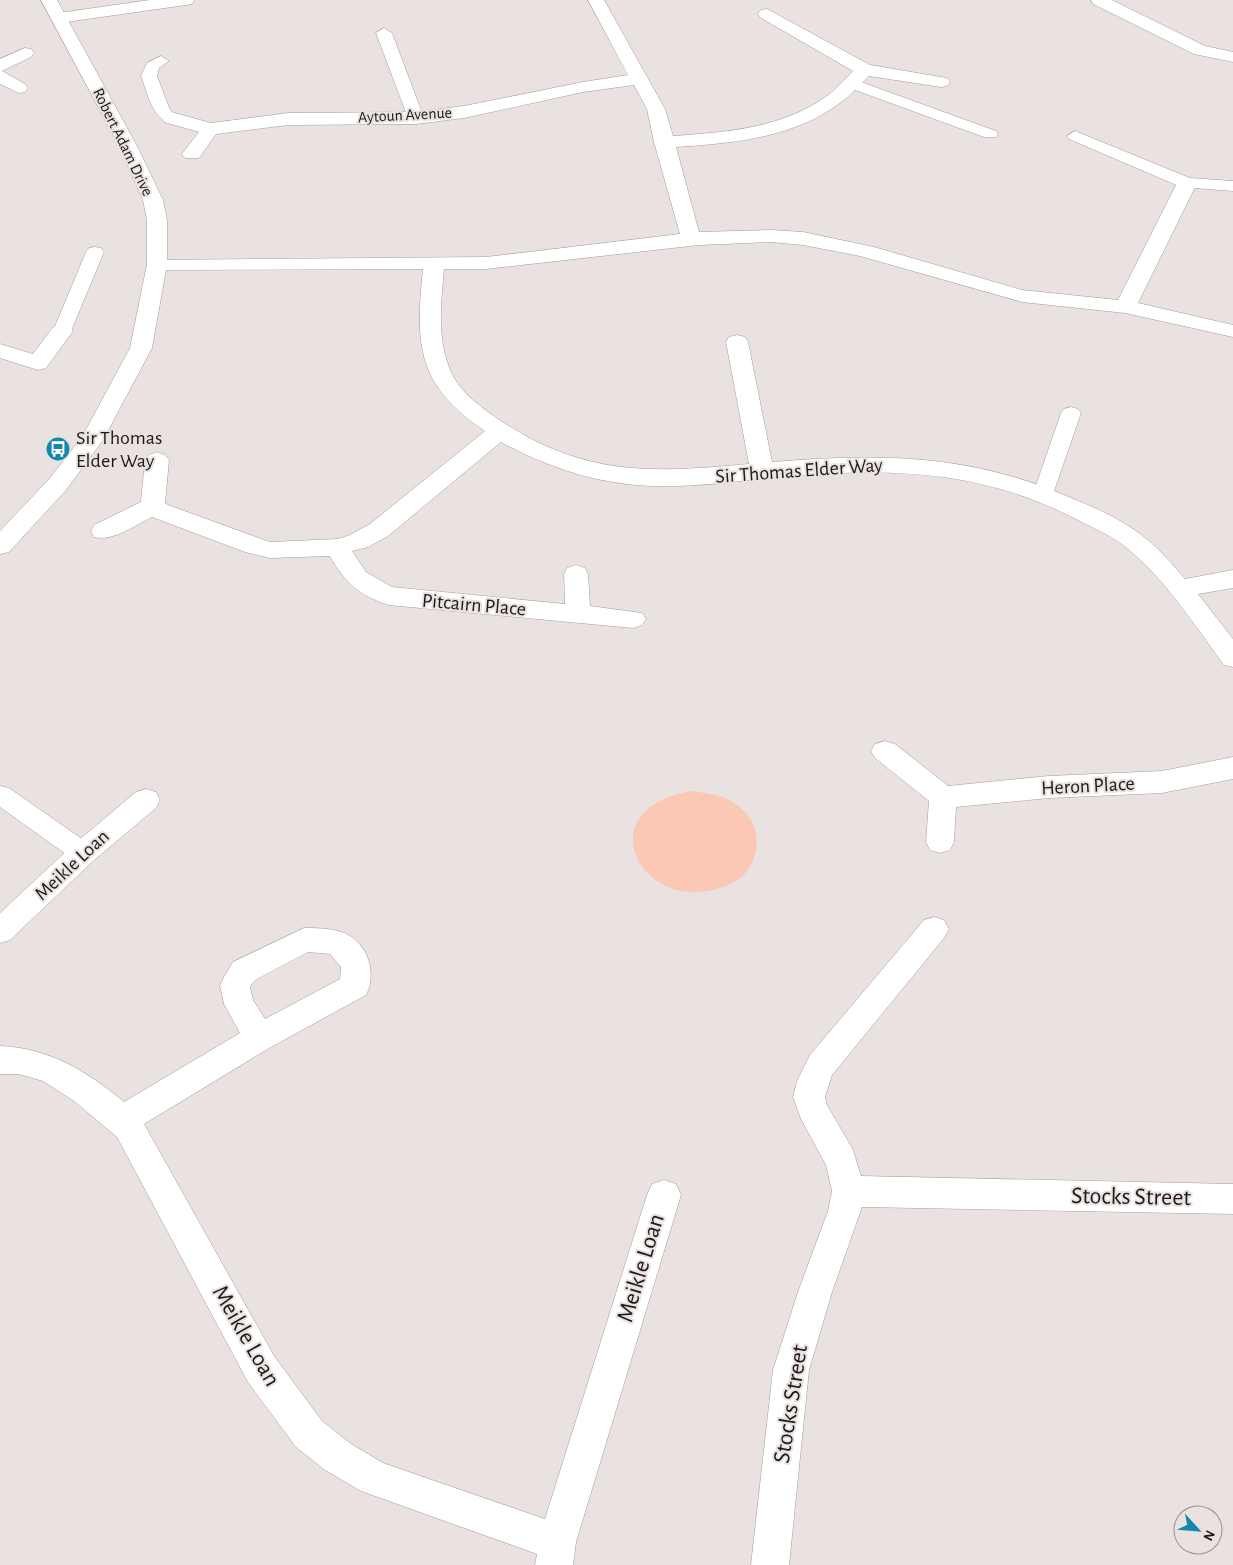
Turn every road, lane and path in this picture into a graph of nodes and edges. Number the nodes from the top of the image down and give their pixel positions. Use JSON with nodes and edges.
{"nodes":[{"id":1,"x":186,"y":0,"type":"edge"},
{"id":2,"x":596,"y":0,"type":"edge"},
{"id":3,"x":1099,"y":0,"type":"edge"},
{"id":4,"x":54,"y":9,"type":"edge"},
{"id":5,"x":767,"y":14,"type":"dead end"},
{"id":6,"x":384,"y":33,"type":"dead end"},
{"id":7,"x":25,"y":53,"type":"dead end"},
{"id":8,"x":1233,"y":57,"type":"edge"},
{"id":9,"x":161,"y":61,"type":"dead end"},
{"id":10,"x":0,"y":66,"type":"edge"},
{"id":11,"x":865,"y":70,"type":"junction"},
{"id":12,"x":0,"y":76,"type":"edge"},
{"id":13,"x":639,"y":80,"type":"junction"},
{"id":14,"x":941,"y":82,"type":"dead end"},
{"id":15,"x":850,"y":83,"type":"junction"},
{"id":16,"x":19,"y":88,"type":"dead end"},
{"id":17,"x":171,"y":118,"type":"joint"},
{"id":18,"x":416,"y":118,"type":"junction"},
{"id":19,"x":210,"y":129,"type":"junction"},
{"id":20,"x":990,"y":134,"type":"dead end"},
{"id":21,"x":1075,"y":136,"type":"dead end"},
{"id":22,"x":663,"y":142,"type":"junction"},
{"id":23,"x":192,"y":154,"type":"dead end"},
{"id":24,"x":1186,"y":183,"type":"junction"},
{"id":25,"x":1233,"y":186,"type":"edge"},
{"id":26,"x":691,"y":240,"type":"junction"},
{"id":27,"x":95,"y":252,"type":"dead end"},
{"id":28,"x":434,"y":263,"type":"junction"},
{"id":29,"x":156,"y":264,"type":"junction"},
{"id":30,"x":1125,"y":307,"type":"junction"},
{"id":31,"x":62,"y":330,"type":"joint"},
{"id":32,"x":1233,"y":330,"type":"edge"},
{"id":33,"x":737,"y":342,"type":"dead end"},
{"id":34,"x":0,"y":351,"type":"edge"},
{"id":35,"x":1072,"y":412,"type":"dead end"},
{"id":36,"x":500,"y":431,"type":"junction"},
{"id":37,"x":157,"y":460,"type":"dead end"},
{"id":38,"x":762,"y":471,"type":"junction"},
{"id":39,"x":1043,"y":494,"type":"junction"},
{"id":40,"x":153,"y":506,"type":"junction"},
{"id":41,"x":104,"y":532,"type":"dead end"},
{"id":42,"x":0,"y":546,"type":"edge"},
{"id":43,"x":338,"y":548,"type":"junction"},
{"id":44,"x":576,"y":574,"type":"dead end"},
{"id":45,"x":1233,"y":579,"type":"edge"},
{"id":46,"x":1181,"y":589,"type":"junction"},
{"id":47,"x":578,"y":614,"type":"junction"},
{"id":48,"x":633,"y":619,"type":"dead end"},
{"id":49,"x":1233,"y":658,"type":"edge"},
{"id":50,"x":885,"y":751,"type":"dead end"},
{"id":51,"x":1233,"y":768,"type":"edge"},
{"id":52,"x":2,"y":795,"type":"dead end"},
{"id":53,"x":943,"y":797,"type":"junction"},
{"id":54,"x":146,"y":800,"type":"dead end"},
{"id":55,"x":940,"y":842,"type":"dead end"},
{"id":56,"x":84,"y":853,"type":"junction"},
{"id":57,"x":934,"y":929,"type":"dead end"},
{"id":58,"x":0,"y":931,"type":"edge"},
{"id":59,"x":260,"y":1037,"type":"dead end"},
{"id":60,"x":0,"y":1060,"type":"edge"},
{"id":61,"x":121,"y":1120,"type":"junction"},
{"id":62,"x":849,"y":1191,"type":"junction"},
{"id":63,"x":664,"y":1195,"type":"dead end"},
{"id":64,"x":1233,"y":1199,"type":"edge"},
{"id":65,"x":556,"y":1554,"type":"edge"},
{"id":66,"x":770,"y":1565,"type":"edge"}],
"edges":[{"from":1,"to":4,"type":"street"},
{"from":2,"to":13,"type":"street"},
{"from":3,"to":8,"type":"street"},
{"from":4,"to":29,"type":"street","name":"Robert Adam Drive"},
{"from":5,"to":11,"type":"street"},
{"from":6,"to":18,"type":"lane"},
{"from":7,"to":10,"type":"street"},
{"from":9,"to":17,"type":"lane"},
{"from":11,"to":14,"type":"street"},
{"from":11,"to":15,"type":"street"},
{"from":12,"to":16,"type":"street"},
{"from":13,"to":18,"type":"street","name":"Aytoun Avenue"},
{"from":13,"to":22,"type":"street"},
{"from":15,"to":20,"type":"lane"},
{"from":15,"to":22,"type":"street"},
{"from":17,"to":19,"type":"street","name":"Aytoun Avenue"},
{"from":18,"to":19,"type":"street","name":"Aytoun Avenue"},
{"from":19,"to":23,"type":"street"},
{"from":21,"to":24,"type":"lane"},
{"from":22,"to":26,"type":"street"},
{"from":24,"to":25,"type":"lane"},
{"from":24,"to":30,"type":"street"},
{"from":26,"to":28,"type":"street"},
{"from":26,"to":30,"type":"street"},
{"from":27,"to":31,"type":"lane"},
{"from":28,"to":29,"type":"street"},
{"from":28,"to":36,"type":"street","name":"Sir Thomas Elder Way"},
{"from":29,"to":42,"type":"street","name":"Robert Adam Drive"},
{"from":30,"to":32,"type":"street"},
{"from":31,"to":34,"type":"street"},
{"from":33,"to":38,"type":"street"},
{"from":35,"to":39,"type":"lane"},
{"from":36,"to":38,"type":"street","name":"Sir Thomas Elder Way"},
{"from":36,"to":43,"type":"street"},
{"from":37,"to":40,"type":"street"},
{"from":38,"to":39,"type":"street","name":"Sir Thomas Elder Way"},
{"from":39,"to":46,"type":"street","name":"Sir Thomas Elder Way"},
{"from":40,"to":41,"type":"street"},
{"from":40,"to":43,"type":"street"},
{"from":43,"to":47,"type":"street","name":"Pitcairn Place"},
{"from":44,"to":47,"type":"street"},
{"from":45,"to":46,"type":"street"},
{"from":46,"to":49,"type":"street","name":"Sir Thomas Elder Way"},
{"from":47,"to":48,"type":"street","name":"Pitcairn Place"},
{"from":50,"to":53,"type":"street"},
{"from":51,"to":53,"type":"street","name":"Heron Place"},
{"from":52,"to":56,"type":"lane"},
{"from":53,"to":55,"type":"street"},
{"from":54,"to":56,"type":"street","name":"Meikle Loan"},
{"from":56,"to":58,"type":"street","name":"Meikle Loan"},
{"from":57,"to":62,"type":"street","name":"Stocks Street"},
{"from":59,"to":61,"type":"street"},
{"from":60,"to":61,"type":"street","name":"Meikle Loan"},
{"from":61,"to":65,"type":"street","name":"Meikle Loan"},
{"from":62,"to":64,"type":"street","name":"Stocks Street"},
{"from":62,"to":66,"type":"street","name":"Stocks Street"},
{"from":63,"to":65,"type":"street","name":"Meikle Loan"}]}
